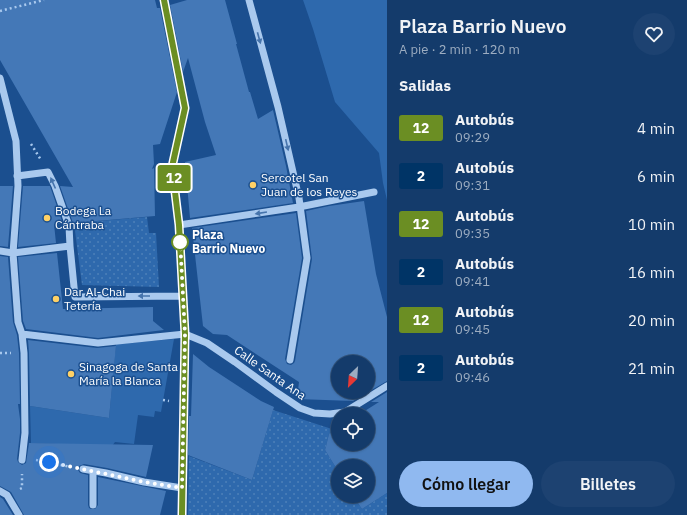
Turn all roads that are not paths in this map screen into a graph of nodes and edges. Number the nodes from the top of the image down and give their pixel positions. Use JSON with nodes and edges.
{"nodes":[{"id":1,"x":164,"y":0,"type":"edge"},
{"id":2,"x":249,"y":0,"type":"edge"},
{"id":3,"x":0,"y":78,"type":"edge"},
{"id":4,"x":18,"y":176,"type":"junction"},
{"id":5,"x":374,"y":192,"type":"dead end"},
{"id":6,"x":299,"y":207,"type":"junction"},
{"id":7,"x":179,"y":225,"type":"junction"},
{"id":8,"x":70,"y":246,"type":"junction"},
{"id":9,"x":0,"y":251,"type":"edge"},
{"id":10,"x":13,"y":253,"type":"junction"},
{"id":11,"x":183,"y":296,"type":"junction"},
{"id":12,"x":22,"y":334,"type":"junction"},
{"id":13,"x":185,"y":334,"type":"junction"},
{"id":14,"x":290,"y":360,"type":"dead end"},
{"id":15,"x":387,"y":386,"type":"edge"},
{"id":16,"x":22,"y":458,"type":"road end"},
{"id":17,"x":83,"y":469,"type":"road end"},
{"id":18,"x":93,"y":471,"type":"junction"},
{"id":19,"x":182,"y":488,"type":"junction"},
{"id":20,"x":0,"y":491,"type":"edge"},
{"id":21,"x":93,"y":505,"type":"dead end"},
{"id":22,"x":19,"y":515,"type":"edge"},
{"id":23,"x":182,"y":515,"type":"edge"}],
"edges":[{"from":1,"to":7,"type":"street"},
{"from":2,"to":6,"type":"street","one_way":true},
{"from":3,"to":4,"type":"street"},
{"from":8,"to":4,"type":"street","one_way":true},
{"from":4,"to":10,"type":"street"},
{"from":5,"to":6,"type":"street"},
{"from":6,"to":7,"type":"street","one_way":true},
{"from":6,"to":14,"type":"street"},
{"from":7,"to":11,"type":"street"},
{"from":8,"to":10,"type":"street"},
{"from":11,"to":8,"type":"street","one_way":true},
{"from":9,"to":10,"type":"street"},
{"from":10,"to":12,"type":"street"},
{"from":11,"to":13,"type":"street"},
{"from":12,"to":13,"type":"street"},
{"from":12,"to":16,"type":"street"},
{"from":13,"to":15,"type":"street","name":"Calle Santa Ana"},
{"from":13,"to":19,"type":"street"},
{"from":17,"to":18,"type":"street"},
{"from":18,"to":19,"type":"street"},
{"from":18,"to":21,"type":"street"},
{"from":19,"to":23,"type":"street"},
{"from":20,"to":22,"type":"street"}]}
